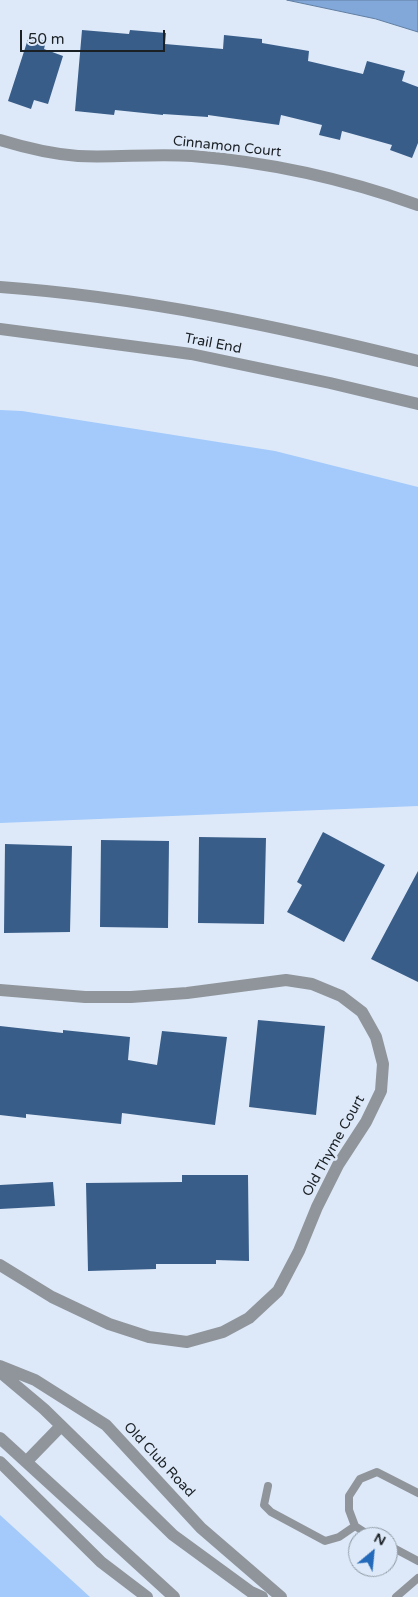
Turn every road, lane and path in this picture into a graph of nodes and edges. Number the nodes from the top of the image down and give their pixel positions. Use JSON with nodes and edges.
{"nodes":[{"id":1,"x":0,"y":140,"type":"edge"},
{"id":2,"x":418,"y":205,"type":"edge"},
{"id":3,"x":0,"y":287,"type":"edge"},
{"id":4,"x":0,"y":329,"type":"edge"},
{"id":5,"x":418,"y":362,"type":"edge"},
{"id":6,"x":418,"y":404,"type":"edge"},
{"id":7,"x":0,"y":990,"type":"edge"},
{"id":8,"x":0,"y":1265,"type":"edge"},
{"id":9,"x":0,"y":1366,"type":"edge"},
{"id":10,"x":0,"y":1372,"type":"edge"},
{"id":11,"x":61,"y":1426,"type":"junction"},
{"id":12,"x":0,"y":1438,"type":"edge"},
{"id":13,"x":0,"y":1462,"type":"edge"},
{"id":14,"x":26,"y":1462,"type":"junction"},
{"id":15,"x":268,"y":1486,"type":"dead end"},
{"id":16,"x":418,"y":1492,"type":"edge"},
{"id":17,"x":355,"y":1526,"type":"joint"},
{"id":18,"x":398,"y":1551,"type":"edge"},
{"id":19,"x":418,"y":1561,"type":"edge"},
{"id":20,"x":418,"y":1578,"type":"edge"},
{"id":21,"x":147,"y":1597,"type":"edge"},
{"id":22,"x":174,"y":1597,"type":"edge"},
{"id":23,"x":262,"y":1597,"type":"edge"},
{"id":24,"x":281,"y":1597,"type":"edge"},
{"id":25,"x":396,"y":1597,"type":"edge"}],
"edges":[{"from":1,"to":2,"type":"street","name":"Cinnamon Court"},
{"from":3,"to":5,"type":"street","name":"Trail End"},
{"from":4,"to":6,"type":"street","name":"Trail End"},
{"from":7,"to":8,"type":"street","name":"Old Thyme Court"},
{"from":9,"to":24,"type":"street","name":"Old Club Road"},
{"from":10,"to":11,"type":"street"},
{"from":11,"to":14,"type":"street"},
{"from":11,"to":23,"type":"street"},
{"from":12,"to":14,"type":"street"},
{"from":13,"to":21,"type":"street"},
{"from":14,"to":22,"type":"street"},
{"from":15,"to":17,"type":"lane"},
{"from":16,"to":17,"type":"lane"},
{"from":18,"to":19,"type":"lane"},
{"from":20,"to":25,"type":"lane"}]}
